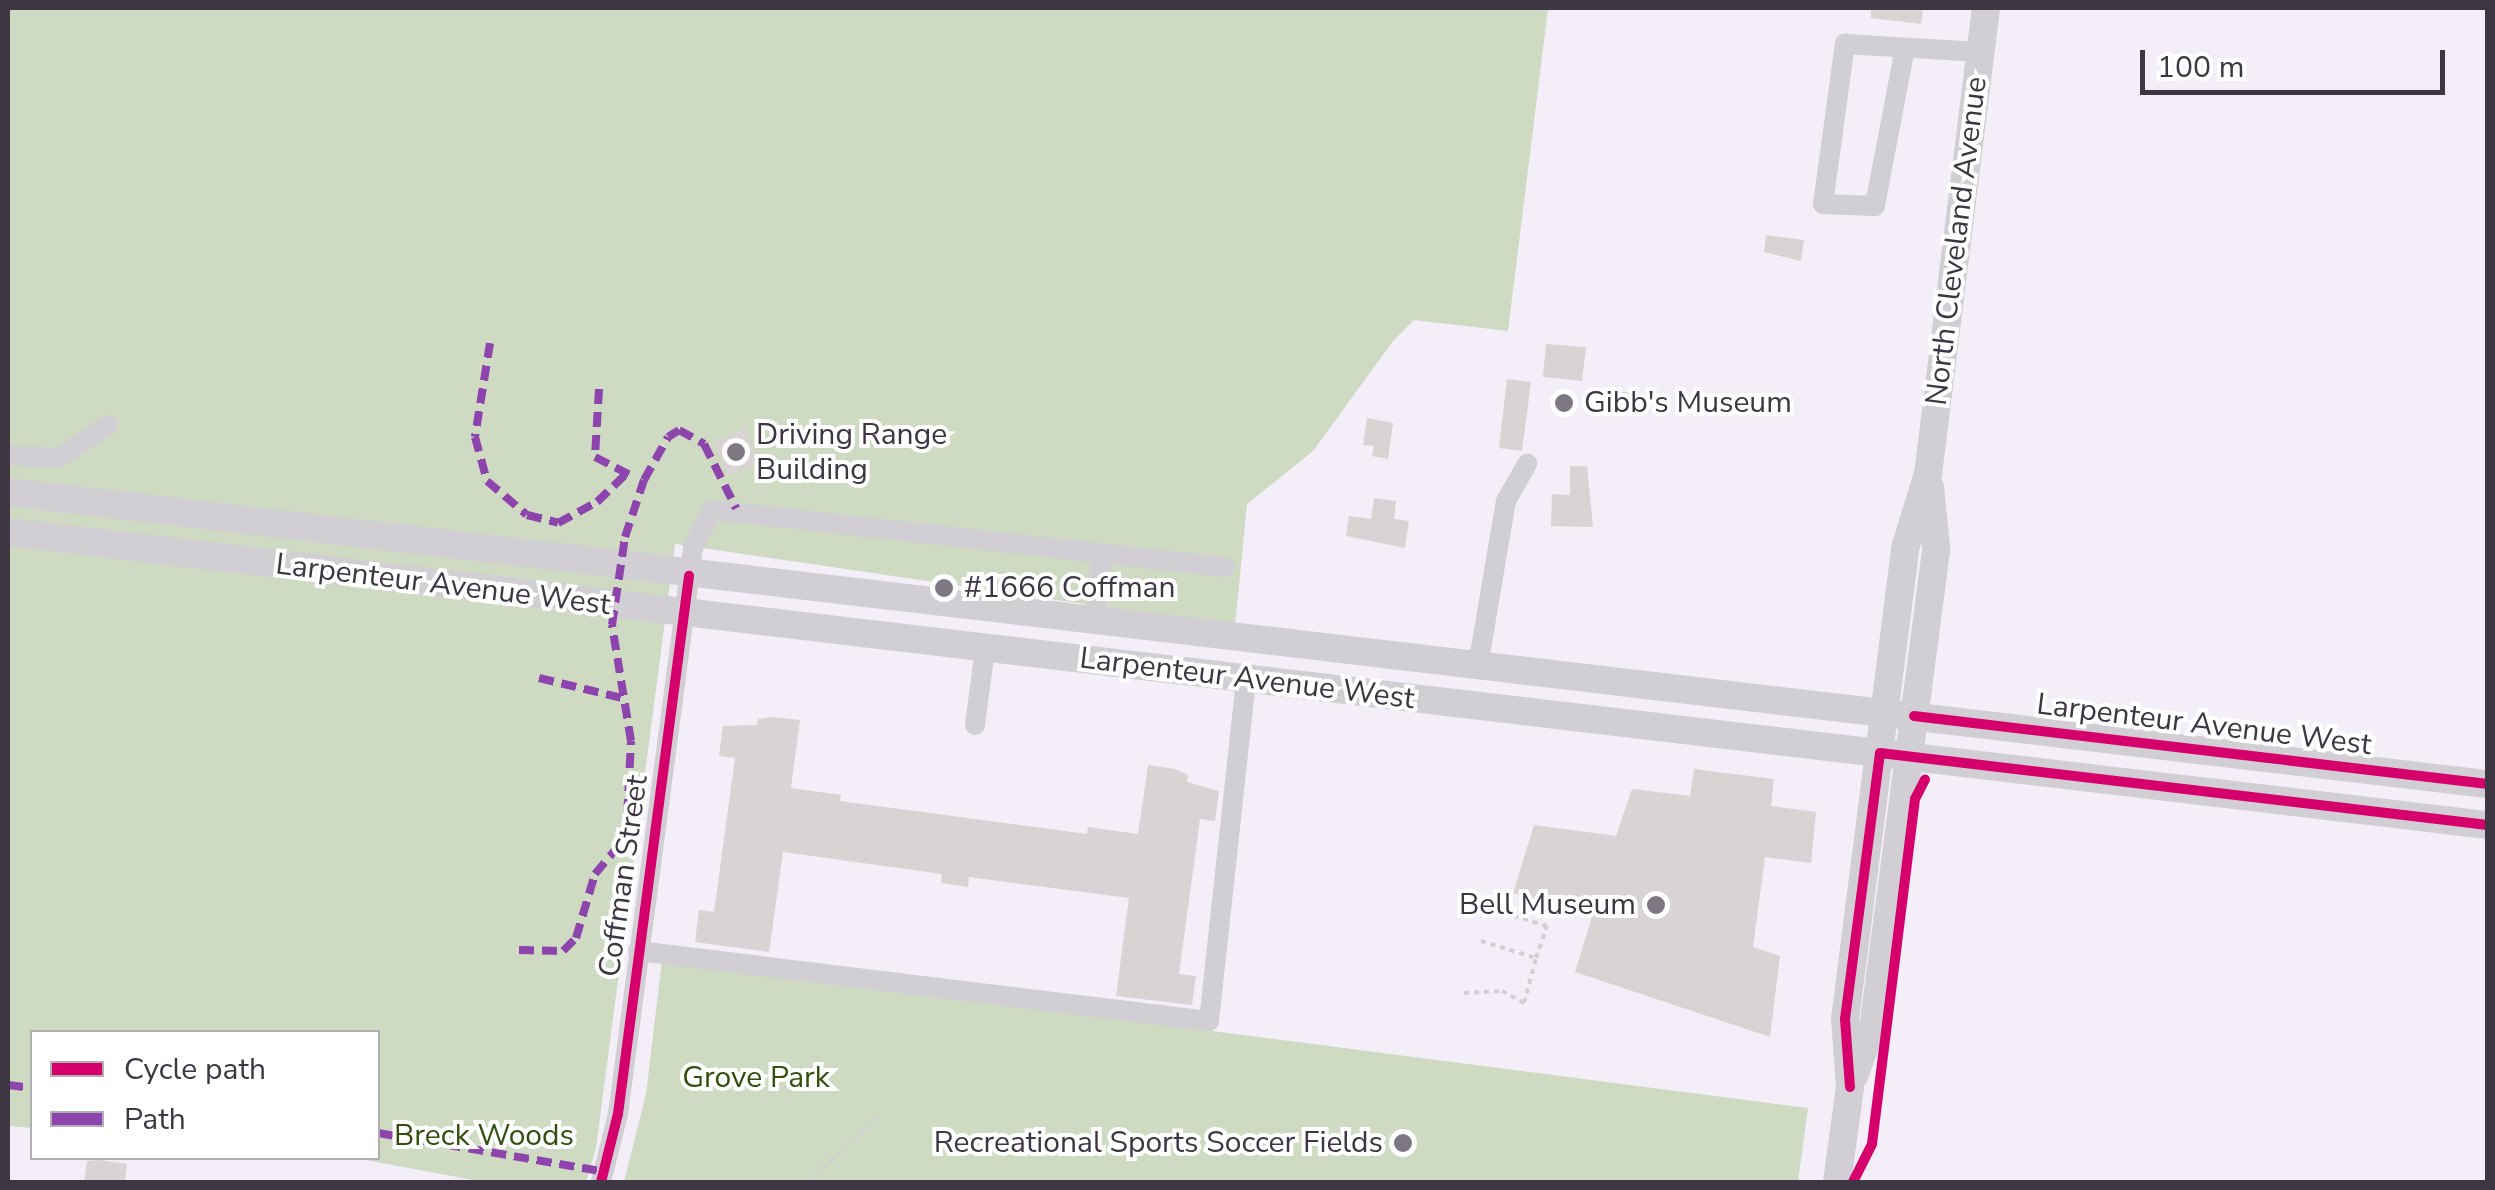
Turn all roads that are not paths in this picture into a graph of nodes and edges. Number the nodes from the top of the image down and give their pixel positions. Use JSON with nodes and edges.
{"nodes":[{"id":1,"x":1986,"y":8,"type":"edge"},
{"id":2,"x":1905,"y":48,"type":"junction"},
{"id":3,"x":1980,"y":52,"type":"junction"},
{"id":4,"x":108,"y":425,"type":"dead end"},
{"id":5,"x":8,"y":455,"type":"edge"},
{"id":6,"x":1526,"y":464,"type":"dead end"},
{"id":7,"x":1928,"y":474,"type":"junction"},
{"id":8,"x":8,"y":492,"type":"edge"},
{"id":9,"x":8,"y":532,"type":"edge"},
{"id":10,"x":1102,"y":553,"type":"junction"},
{"id":11,"x":1225,"y":567,"type":"dead end"},
{"id":12,"x":689,"y":576,"type":"junction"},
{"id":13,"x":685,"y":614,"type":"junction"},
{"id":14,"x":1094,"y":622,"type":"junction"},
{"id":15,"x":985,"y":649,"type":"junction"},
{"id":16,"x":1449,"y":662,"type":"junction"},
{"id":17,"x":1478,"y":666,"type":"junction"},
{"id":18,"x":1246,"y":679,"type":"junction"},
{"id":19,"x":1447,"y":702,"type":"junction"},
{"id":20,"x":1885,"y":712,"type":"junction"},
{"id":21,"x":1914,"y":716,"type":"junction"},
{"id":22,"x":975,"y":725,"type":"dead end"},
{"id":23,"x":1880,"y":753,"type":"junction"},
{"id":24,"x":1909,"y":756,"type":"junction"},
{"id":25,"x":2488,"y":784,"type":"edge"},
{"id":26,"x":2488,"y":824,"type":"edge"},
{"id":27,"x":638,"y":951,"type":"junction"},
{"id":28,"x":1850,"y":1087,"type":"junction"},
{"id":29,"x":601,"y":1182,"type":"edge"},
{"id":30,"x":1837,"y":1182,"type":"edge"}],
"edges":[{"from":1,"to":3,"type":"main road","name":"North Cleveland Avenue"},
{"from":2,"to":2,"type":"street"},
{"from":2,"to":3,"type":"street"},
{"from":3,"to":7,"type":"main road","name":"North Cleveland Avenue"},
{"from":4,"to":5,"type":"street"},
{"from":6,"to":17,"type":"street"},
{"from":7,"to":20,"type":"main road","name":"North Cleveland Avenue"},
{"from":7,"to":21,"type":"main road","name":"North Cleveland Avenue"},
{"from":8,"to":12,"type":"main road","name":"Larpenteur Avenue West"},
{"from":9,"to":13,"type":"main road","name":"Larpenteur Avenue West"},
{"from":10,"to":11,"type":"street","name":"Coffman Street"},
{"from":10,"to":12,"type":"street","name":"Coffman Street"},
{"from":10,"to":14,"type":"street"},
{"from":12,"to":13,"type":"street","name":"Coffman Street"},
{"from":12,"to":14,"type":"main road","name":"Larpenteur Avenue West"},
{"from":13,"to":15,"type":"main road","name":"Larpenteur Avenue West"},
{"from":13,"to":27,"type":"street","name":"Coffman Street"},
{"from":14,"to":16,"type":"main road","name":"Larpenteur Avenue West"},
{"from":15,"to":18,"type":"main road","name":"Larpenteur Avenue West"},
{"from":15,"to":22,"type":"street"},
{"from":16,"to":17,"type":"main road","name":"Larpenteur Avenue West"},
{"from":16,"to":19,"type":"main road"},
{"from":17,"to":20,"type":"main road","name":"Larpenteur Avenue West"},
{"from":18,"to":19,"type":"main road","name":"Larpenteur Avenue West"},
{"from":18,"to":27,"type":"street"},
{"from":19,"to":23,"type":"main road","name":"Larpenteur Avenue West"},
{"from":20,"to":21,"type":"main road","name":"Larpenteur Avenue West"},
{"from":20,"to":23,"type":"main road","name":"North Cleveland Avenue"},
{"from":21,"to":24,"type":"main road","name":"North Cleveland Avenue"},
{"from":21,"to":25,"type":"main road","name":"Larpenteur Avenue West"},
{"from":23,"to":24,"type":"main road","name":"Larpenteur Avenue West"},
{"from":23,"to":28,"type":"main road","name":"North Cleveland Avenue"},
{"from":24,"to":26,"type":"main road","name":"Larpenteur Avenue West"},
{"from":24,"to":28,"type":"main road","name":"North Cleveland Avenue"},
{"from":27,"to":29,"type":"street","name":"Coffman Street"},
{"from":28,"to":30,"type":"main road","name":"North Cleveland Avenue"}]}
